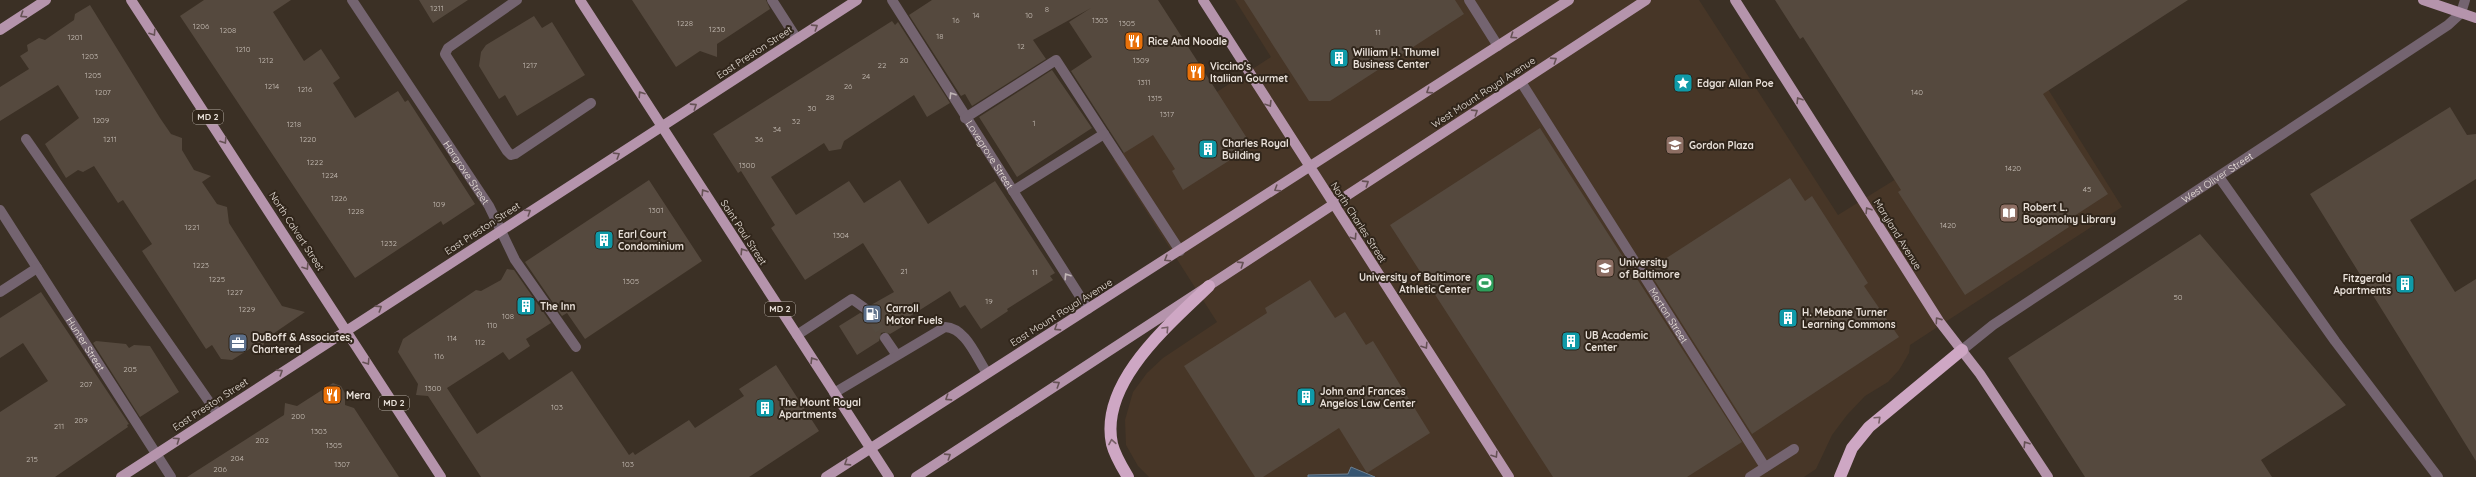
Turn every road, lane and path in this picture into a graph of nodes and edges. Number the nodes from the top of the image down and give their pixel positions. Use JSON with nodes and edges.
{"nodes":[{"id":1,"x":46,"y":0,"type":"edge"},
{"id":2,"x":132,"y":0,"type":"edge"},
{"id":3,"x":352,"y":0,"type":"edge"},
{"id":4,"x":517,"y":0,"type":"edge"},
{"id":5,"x":580,"y":0,"type":"edge"},
{"id":6,"x":772,"y":0,"type":"edge"},
{"id":7,"x":857,"y":0,"type":"edge"},
{"id":8,"x":892,"y":0,"type":"edge"},
{"id":9,"x":1202,"y":0,"type":"edge"},
{"id":10,"x":1469,"y":0,"type":"edge"},
{"id":11,"x":1569,"y":0,"type":"edge"},
{"id":12,"x":1646,"y":0,"type":"edge"},
{"id":13,"x":1735,"y":0,"type":"edge"},
{"id":14,"x":2423,"y":0,"type":"edge"},
{"id":15,"x":2466,"y":0,"type":"edge"},
{"id":16,"x":2461,"y":13,"type":"junction"},
{"id":17,"x":2476,"y":18,"type":"edge"},
{"id":18,"x":0,"y":30,"type":"edge"},
{"id":19,"x":797,"y":39,"type":"junction"},
{"id":20,"x":1498,"y":46,"type":"junction"},
{"id":21,"x":1521,"y":82,"type":"junction"},
{"id":22,"x":591,"y":103,"type":"dead end"},
{"id":23,"x":965,"y":118,"type":"junction"},
{"id":24,"x":661,"y":127,"type":"junction"},
{"id":25,"x":1104,"y":134,"type":"junction"},
{"id":26,"x":26,"y":139,"type":"dead end"},
{"id":27,"x":1310,"y":168,"type":"junction"},
{"id":28,"x":2219,"y":177,"type":"junction"},
{"id":29,"x":1012,"y":191,"type":"junction"},
{"id":30,"x":1333,"y":204,"type":"junction"},
{"id":31,"x":1,"y":213,"type":"edge"},
{"id":32,"x":502,"y":229,"type":"junction"},
{"id":33,"x":1180,"y":251,"type":"junction"},
{"id":34,"x":37,"y":268,"type":"junction"},
{"id":35,"x":1209,"y":286,"type":"junction"},
{"id":36,"x":0,"y":292,"type":"edge"},
{"id":37,"x":866,"y":309,"type":"tunnel mouth"},
{"id":38,"x":1088,"y":309,"type":"junction"},
{"id":39,"x":346,"y":329,"type":"junction"},
{"id":40,"x":797,"y":334,"type":"junction"},
{"id":41,"x":885,"y":338,"type":"tunnel mouth"},
{"id":42,"x":576,"y":347,"type":"dead end"},
{"id":43,"x":1962,"y":350,"type":"junction"},
{"id":44,"x":896,"y":354,"type":"junction"},
{"id":45,"x":987,"y":373,"type":"junction"},
{"id":46,"x":834,"y":393,"type":"junction"},
{"id":47,"x":217,"y":413,"type":"junction"},
{"id":48,"x":869,"y":449,"type":"junction"},
{"id":49,"x":1794,"y":449,"type":"dead end"},
{"id":50,"x":156,"y":454,"type":"junction"},
{"id":51,"x":1765,"y":467,"type":"junction"},
{"id":52,"x":121,"y":477,"type":"edge"},
{"id":53,"x":171,"y":477,"type":"edge"},
{"id":54,"x":441,"y":477,"type":"edge"},
{"id":55,"x":826,"y":477,"type":"edge"},
{"id":56,"x":889,"y":477,"type":"edge"},
{"id":57,"x":916,"y":477,"type":"edge"},
{"id":58,"x":1128,"y":477,"type":"edge"},
{"id":59,"x":1509,"y":477,"type":"edge"},
{"id":60,"x":1750,"y":477,"type":"edge"},
{"id":61,"x":1840,"y":477,"type":"edge"},
{"id":62,"x":2048,"y":477,"type":"edge"},
{"id":63,"x":2438,"y":477,"type":"edge"}],
"edges":[{"from":1,"to":18,"type":"main road","one_way":true},
{"from":2,"to":39,"type":"main road","name":"North Calvert Street","number":"MD 2","one_way":true},
{"from":3,"to":32,"type":"street","name":"Hargrove Street"},
{"from":4,"to":22,"type":"street"},
{"from":24,"to":5,"type":"main road","name":"Saint Paul Street","number":"MD 2","one_way":true},
{"from":6,"to":19,"type":"street"},
{"from":19,"to":7,"type":"main road","name":"East Preston Street","one_way":true},
{"from":23,"to":8,"type":"street","name":"Lovegrove Street","one_way":true},
{"from":9,"to":27,"type":"main road","name":"North Charles Street","one_way":true},
{"from":10,"to":20,"type":"street"},
{"from":11,"to":20,"type":"main road","one_way":true},
{"from":21,"to":12,"type":"main road","name":"West Mount Royal Avenue","one_way":true},
{"from":43,"to":13,"type":"main road","name":"Maryland Avenue","one_way":true},
{"from":14,"to":16,"type":"main road"},
{"from":15,"to":16,"type":"street","name":"West Oliver Street"},
{"from":16,"to":17,"type":"main road"},
{"from":16,"to":28,"type":"street","name":"West Oliver Street"},
{"from":24,"to":19,"type":"main road","name":"East Preston Street","one_way":true},
{"from":20,"to":27,"type":"main road","one_way":true},
{"from":30,"to":21,"type":"main road","name":"West Mount Royal Avenue","one_way":true},
{"from":21,"to":51,"type":"street","name":"Morton Street"},
{"from":23,"to":25,"type":"street"},
{"from":23,"to":29,"type":"street","name":"Lovegrove Street"},
{"from":32,"to":24,"type":"main road","name":"East Preston Street","one_way":true},
{"from":40,"to":24,"type":"main road","name":"Saint Paul Street","number":"MD 2","one_way":true},
{"from":25,"to":29,"type":"street"},
{"from":25,"to":33,"type":"street"},
{"from":26,"to":47,"type":"street"},
{"from":27,"to":30,"type":"main road","name":"North Charles Street"},
{"from":27,"to":33,"type":"main road","name":"East Mount Royal Avenue","one_way":true},
{"from":28,"to":43,"type":"street","name":"West Oliver Street"},
{"from":28,"to":63,"type":"street"},
{"from":38,"to":29,"type":"street","name":"Lovegrove Street","one_way":true},
{"from":35,"to":30,"type":"main road","one_way":true},
{"from":30,"to":59,"type":"main road","name":"North Charles Street","one_way":true},
{"from":31,"to":34,"type":"street","name":"Hunter Street"},
{"from":39,"to":32,"type":"main road","name":"East Preston Street","one_way":true},
{"from":32,"to":42,"type":"street","name":"Hargrove Street"},
{"from":33,"to":38,"type":"main road","name":"East Mount Royal Avenue","one_way":true},
{"from":34,"to":36,"type":"street"},
{"from":34,"to":50,"type":"street","name":"Hunter Street"},
{"from":57,"to":35,"type":"main road","one_way":true},
{"from":58,"to":35,"type":"highway","one_way":true},
{"from":37,"to":40,"type":"street"},
{"from":38,"to":45,"type":"main road","name":"East Mount Royal Avenue","one_way":true},
{"from":47,"to":39,"type":"main road","name":"East Preston Street","one_way":true},
{"from":39,"to":54,"type":"main road","name":"North Calvert Street","number":"MD 2","one_way":true},
{"from":46,"to":40,"type":"main road","name":"Saint Paul Street","number":"MD 2","one_way":true},
{"from":41,"to":44,"type":"street"},
{"from":61,"to":43,"type":"highway","one_way":true},
{"from":62,"to":43,"type":"main road","name":"Maryland Avenue","one_way":true},
{"from":44,"to":45,"type":"street"},
{"from":44,"to":46,"type":"street"},
{"from":45,"to":48,"type":"main road","name":"East Mount Royal Avenue","one_way":true},
{"from":46,"to":48,"type":"main road","name":"Saint Paul Street","number":"MD 2"},
{"from":50,"to":47,"type":"main road","name":"East Preston Street","one_way":true},
{"from":48,"to":55,"type":"main road","name":"East Mount Royal Avenue","one_way":true},
{"from":48,"to":56,"type":"main road","name":"Saint Paul Street","number":"MD 2"},
{"from":49,"to":51,"type":"street"},
{"from":50,"to":52,"type":"main road","name":"East Preston Street"},
{"from":50,"to":53,"type":"street","name":"Hunter Street"},
{"from":51,"to":60,"type":"street"}]}
